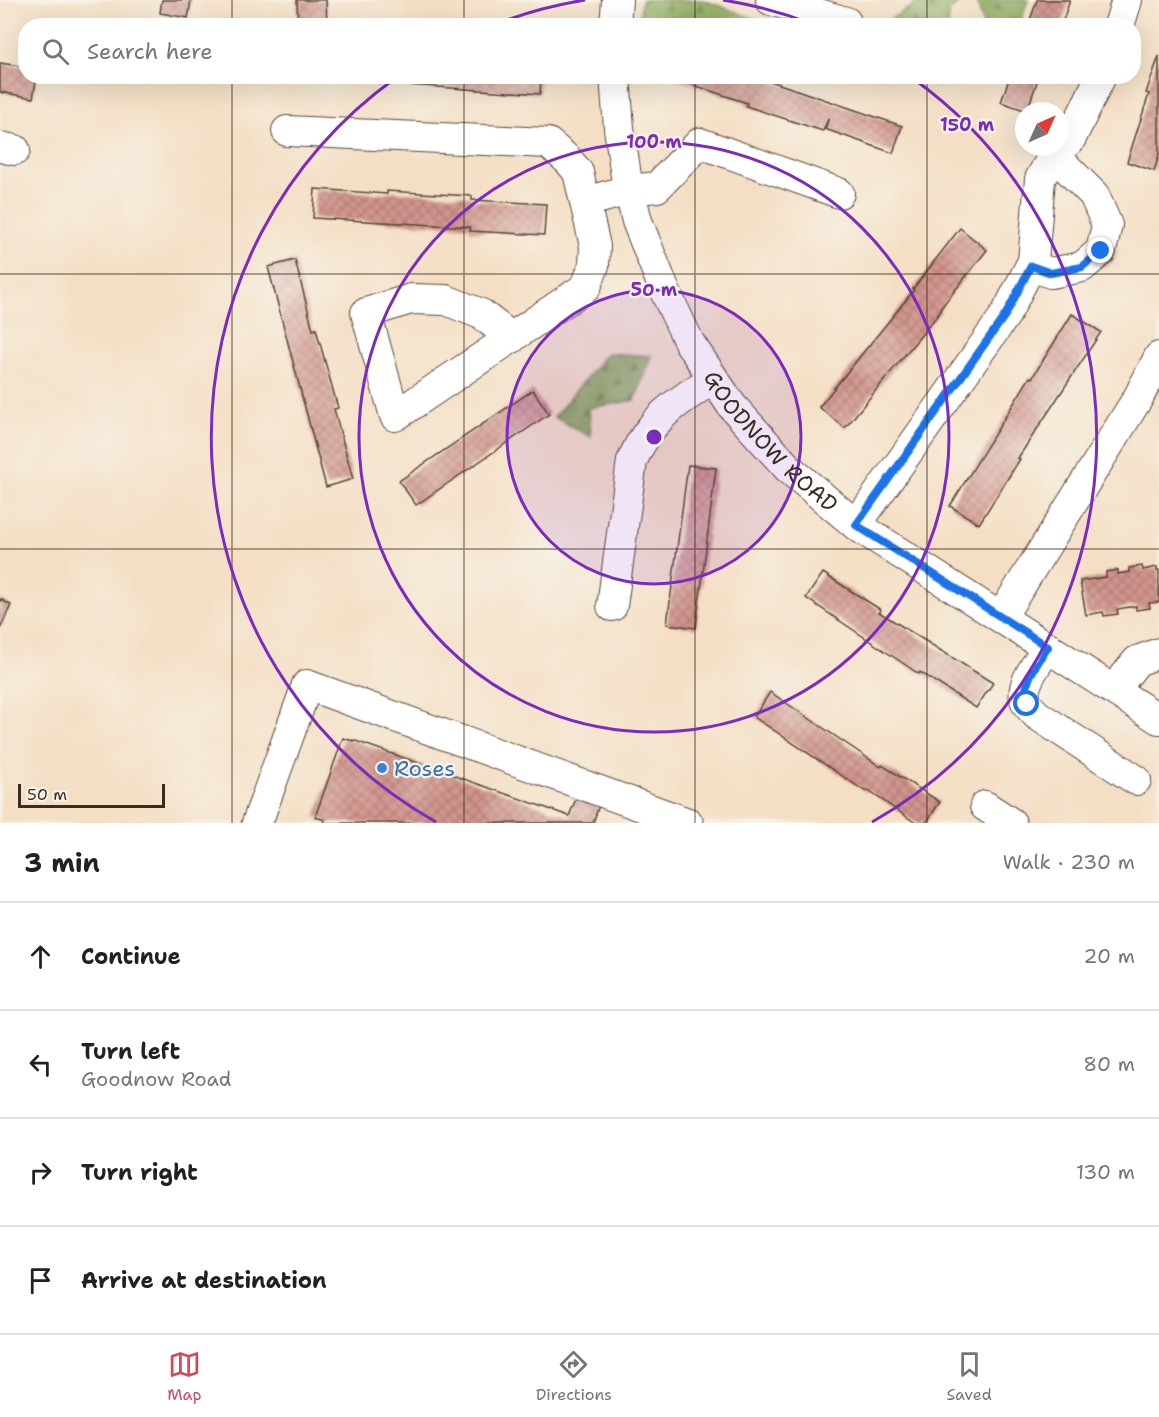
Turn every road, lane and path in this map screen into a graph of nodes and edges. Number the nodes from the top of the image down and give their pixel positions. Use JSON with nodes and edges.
{"nodes":[{"id":1,"x":617,"y":0,"type":"edge"},
{"id":2,"x":771,"y":0,"type":"edge"},
{"id":3,"x":1127,"y":0,"type":"edge"},
{"id":4,"x":616,"y":18,"type":"edge"},
{"id":5,"x":832,"y":18,"type":"edge"},
{"id":6,"x":1121,"y":18,"type":"edge"},
{"id":7,"x":616,"y":84,"type":"edge"},
{"id":8,"x":1097,"y":84,"type":"edge"},
{"id":9,"x":287,"y":131,"type":"dead end"},
{"id":10,"x":1069,"y":140,"type":"edge"},
{"id":11,"x":1055,"y":156,"type":"joint"},
{"id":12,"x":629,"y":190,"type":"junction"},
{"id":13,"x":839,"y":193,"type":"dead end"},
{"id":14,"x":585,"y":202,"type":"junction"},
{"id":15,"x":1031,"y":266,"type":"junction"},
{"id":16,"x":512,"y":338,"type":"junction"},
{"id":17,"x":1159,"y":357,"type":"edge"},
{"id":18,"x":713,"y":379,"type":"junction"},
{"id":19,"x":856,"y":525,"type":"junction"},
{"id":20,"x":612,"y":606,"type":"dead end"},
{"id":21,"x":1001,"y":617,"type":"junction"},
{"id":22,"x":1048,"y":647,"type":"junction"},
{"id":23,"x":1159,"y":653,"type":"edge"},
{"id":24,"x":1114,"y":690,"type":"junction"},
{"id":25,"x":1159,"y":719,"type":"edge"},
{"id":26,"x":1136,"y":780,"type":"dead end"},
{"id":27,"x":985,"y":806,"type":"dead end"},
{"id":28,"x":257,"y":823,"type":"edge"},
{"id":29,"x":688,"y":823,"type":"edge"},
{"id":30,"x":1011,"y":823,"type":"edge"}],
"edges":[{"from":1,"to":4,"type":"street"},
{"from":2,"to":5,"type":"street"},
{"from":3,"to":6,"type":"street"},
{"from":7,"to":12,"type":"street","name":"GOODNOW ROAD"},
{"from":8,"to":10,"type":"street"},
{"from":9,"to":14,"type":"street"},
{"from":11,"to":15,"type":"street"},
{"from":11,"to":15,"type":"street"},
{"from":12,"to":13,"type":"street"},
{"from":12,"to":14,"type":"street"},
{"from":12,"to":18,"type":"street","name":"GOODNOW ROAD"},
{"from":14,"to":16,"type":"street"},
{"from":15,"to":19,"type":"street"},
{"from":16,"to":16,"type":"street"},
{"from":17,"to":21,"type":"street"},
{"from":18,"to":19,"type":"street","name":"GOODNOW ROAD"},
{"from":18,"to":20,"type":"street"},
{"from":19,"to":21,"type":"street","name":"GOODNOW ROAD"},
{"from":21,"to":22,"type":"street","name":"GOODNOW ROAD"},
{"from":22,"to":24,"type":"street","name":"GOODNOW ROAD"},
{"from":22,"to":26,"type":"street"},
{"from":23,"to":24,"type":"street"},
{"from":24,"to":25,"type":"street","name":"GOODNOW ROAD"},
{"from":27,"to":30,"type":"street"},
{"from":28,"to":29,"type":"street"}]}
